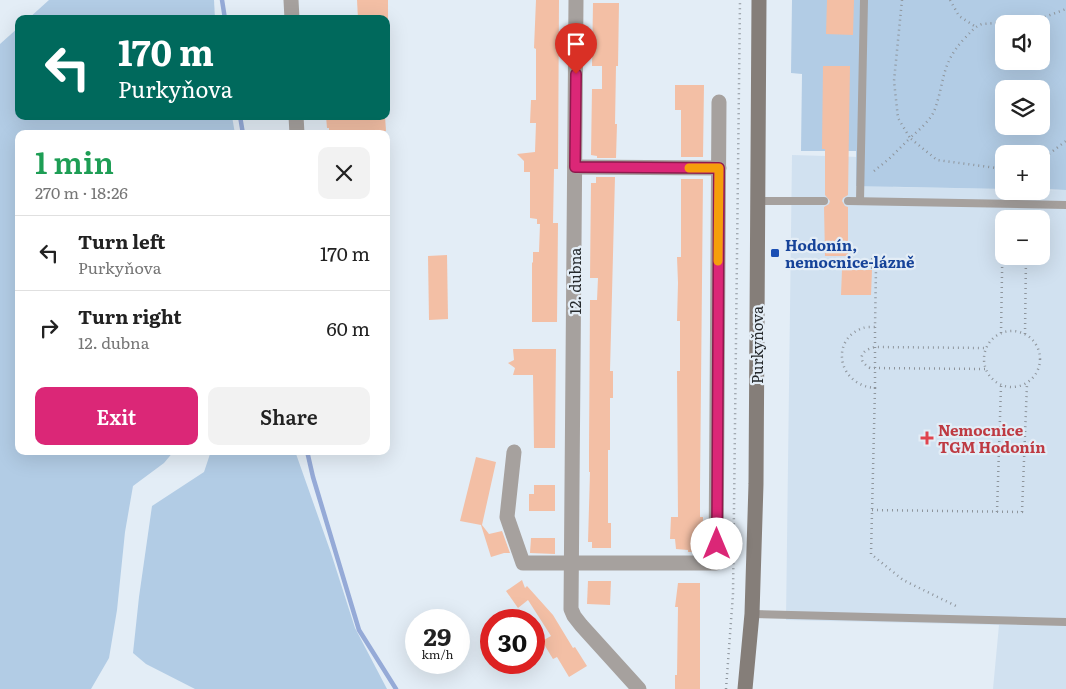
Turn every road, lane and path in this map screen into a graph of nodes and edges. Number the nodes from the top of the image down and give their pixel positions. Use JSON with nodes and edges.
{"nodes":[{"id":1,"x":291,"y":0,"type":"edge"},
{"id":2,"x":576,"y":0,"type":"edge"},
{"id":3,"x":740,"y":0,"type":"edge"},
{"id":4,"x":759,"y":0,"type":"edge"},
{"id":5,"x":864,"y":0,"type":"edge"},
{"id":6,"x":902,"y":0,"type":"edge"},
{"id":7,"x":950,"y":0,"type":"edge"},
{"id":8,"x":1066,"y":9,"type":"edge"},
{"id":9,"x":292,"y":15,"type":"edge"},
{"id":10,"x":976,"y":27,"type":"junction"},
{"id":11,"x":719,"y":102,"type":"dead end"},
{"id":12,"x":910,"y":138,"type":"junction"},
{"id":13,"x":1066,"y":141,"type":"edge"},
{"id":14,"x":1050,"y":153,"type":"edge"},
{"id":15,"x":575,"y":167,"type":"junction"},
{"id":16,"x":719,"y":168,"type":"junction"},
{"id":17,"x":995,"y":168,"type":"edge"},
{"id":18,"x":874,"y":171,"type":"dead end"},
{"id":19,"x":1003,"y":200,"type":"edge"},
{"id":20,"x":757,"y":201,"type":"junction"},
{"id":21,"x":824,"y":201,"type":"dead end"},
{"id":22,"x":848,"y":201,"type":"dead end"},
{"id":23,"x":860,"y":201,"type":"junction"},
{"id":24,"x":1003,"y":203,"type":"junction"},
{"id":25,"x":1066,"y":205,"type":"edge"},
{"id":26,"x":849,"y":255,"type":"dead end"},
{"id":27,"x":872,"y":258,"type":"dead end"},
{"id":28,"x":1026,"y":265,"type":"edge"},
{"id":29,"x":876,"y":268,"type":"junction"},
{"id":30,"x":875,"y":326,"type":"junction"},
{"id":31,"x":1001,"y":333,"type":"junction"},
{"id":32,"x":1025,"y":334,"type":"junction"},
{"id":33,"x":875,"y":347,"type":"junction"},
{"id":34,"x":986,"y":348,"type":"junction"},
{"id":35,"x":875,"y":368,"type":"junction"},
{"id":36,"x":985,"y":369,"type":"junction"},
{"id":37,"x":1027,"y":384,"type":"junction"},
{"id":38,"x":1001,"y":386,"type":"junction"},
{"id":39,"x":875,"y":388,"type":"junction"},
{"id":40,"x":514,"y":452,"type":"dead end"},
{"id":41,"x":872,"y":510,"type":"junction"},
{"id":42,"x":998,"y":512,"type":"junction"},
{"id":43,"x":571,"y":562,"type":"junction"},
{"id":44,"x":964,"y":610,"type":"dead end"},
{"id":45,"x":752,"y":614,"type":"junction"},
{"id":46,"x":1066,"y":622,"type":"edge"},
{"id":47,"x":639,"y":689,"type":"edge"},
{"id":48,"x":726,"y":689,"type":"edge"},
{"id":49,"x":745,"y":689,"type":"edge"}],
"edges":[{"from":1,"to":9,"type":"street"},
{"from":2,"to":15,"type":"street","name":"12. dubna"},
{"from":3,"to":48,"type":"path"},
{"from":4,"to":20,"type":"street","name":"Purkyňova"},
{"from":5,"to":23,"type":"lane"},
{"from":6,"to":12,"type":"path"},
{"from":7,"to":10,"type":"path"},
{"from":8,"to":10,"type":"path"},
{"from":10,"to":12,"type":"path"},
{"from":11,"to":16,"type":"street"},
{"from":12,"to":17,"type":"path"},
{"from":12,"to":18,"type":"path"},
{"from":13,"to":14,"type":"path"},
{"from":15,"to":16,"type":"street"},
{"from":15,"to":43,"type":"street","name":"12. dubna"},
{"from":16,"to":43,"type":"street"},
{"from":19,"to":24,"type":"path"},
{"from":20,"to":21,"type":"lane"},
{"from":20,"to":45,"type":"street","name":"Purkyňova"},
{"from":22,"to":23,"type":"lane"},
{"from":23,"to":24,"type":"lane"},
{"from":24,"to":25,"type":"lane"},
{"from":24,"to":31,"type":"path"},
{"from":26,"to":29,"type":"path"},
{"from":27,"to":29,"type":"path"},
{"from":28,"to":32,"type":"path"},
{"from":29,"to":30,"type":"path"},
{"from":30,"to":33,"type":"path"},
{"from":30,"to":39,"type":"path"},
{"from":31,"to":32,"type":"path"},
{"from":31,"to":34,"type":"path"},
{"from":32,"to":37,"type":"path"},
{"from":33,"to":34,"type":"path"},
{"from":33,"to":35,"type":"path"},
{"from":33,"to":35,"type":"path"},
{"from":34,"to":36,"type":"path"},
{"from":35,"to":36,"type":"path"},
{"from":35,"to":39,"type":"path"},
{"from":36,"to":38,"type":"path"},
{"from":37,"to":38,"type":"path"},
{"from":37,"to":42,"type":"path"},
{"from":38,"to":42,"type":"path"},
{"from":39,"to":41,"type":"path"},
{"from":40,"to":43,"type":"street"},
{"from":41,"to":42,"type":"path"},
{"from":41,"to":44,"type":"path"},
{"from":43,"to":47,"type":"street","name":"12. dubna"},
{"from":45,"to":46,"type":"lane"},
{"from":45,"to":49,"type":"street","name":"Purkyňova"}]}
